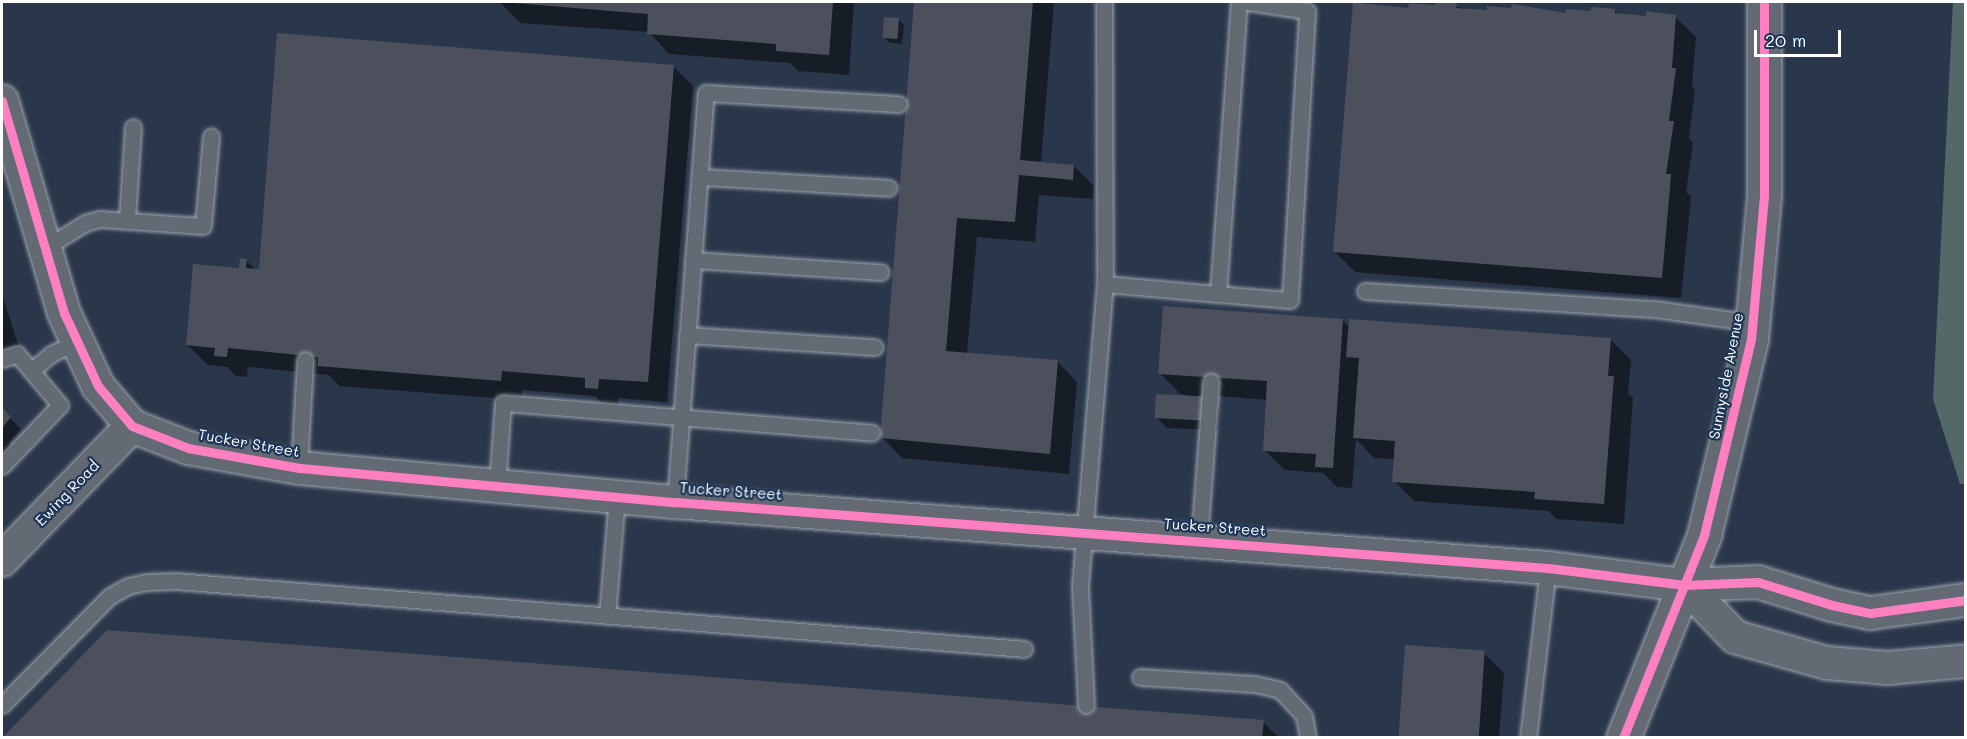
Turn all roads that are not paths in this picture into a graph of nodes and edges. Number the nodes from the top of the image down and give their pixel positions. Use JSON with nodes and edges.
{"nodes":[{"id":1,"x":1104,"y":2,"type":"edge"},
{"id":2,"x":1239,"y":2,"type":"edge"},
{"id":3,"x":1248,"y":2,"type":"edge"},
{"id":4,"x":1764,"y":2,"type":"edge"},
{"id":5,"x":899,"y":104,"type":"dead end"},
{"id":6,"x":4,"y":117,"type":"edge"},
{"id":7,"x":133,"y":127,"type":"dead end"},
{"id":8,"x":211,"y":136,"type":"dead end"},
{"id":9,"x":700,"y":177,"type":"junction"},
{"id":10,"x":889,"y":188,"type":"dead end"},
{"id":11,"x":127,"y":220,"type":"junction"},
{"id":12,"x":45,"y":248,"type":"junction"},
{"id":13,"x":693,"y":260,"type":"junction"},
{"id":14,"x":881,"y":272,"type":"dead end"},
{"id":15,"x":1105,"y":284,"type":"junction"},
{"id":16,"x":1365,"y":291,"type":"dead end"},
{"id":17,"x":1218,"y":294,"type":"junction"},
{"id":18,"x":1753,"y":323,"type":"junction"},
{"id":19,"x":687,"y":335,"type":"junction"},
{"id":20,"x":75,"y":343,"type":"junction"},
{"id":21,"x":875,"y":347,"type":"dead end"},
{"id":22,"x":2,"y":359,"type":"edge"},
{"id":23,"x":304,"y":360,"type":"dead end"},
{"id":24,"x":32,"y":370,"type":"junction"},
{"id":25,"x":1211,"y":381,"type":"dead end"},
{"id":26,"x":681,"y":417,"type":"junction"},
{"id":27,"x":132,"y":426,"type":"junction"},
{"id":28,"x":872,"y":433,"type":"dead end"},
{"id":29,"x":2,"y":466,"type":"edge"},
{"id":30,"x":299,"y":468,"type":"junction"},
{"id":31,"x":497,"y":486,"type":"junction"},
{"id":32,"x":617,"y":497,"type":"junction"},
{"id":33,"x":675,"y":502,"type":"junction"},
{"id":34,"x":1085,"y":533,"type":"junction"},
{"id":35,"x":1199,"y":540,"type":"junction"},
{"id":36,"x":5,"y":549,"type":"edge"},
{"id":37,"x":1548,"y":568,"type":"junction"},
{"id":38,"x":1685,"y":585,"type":"junction"},
{"id":39,"x":1965,"y":600,"type":"edge"},
{"id":40,"x":607,"y":616,"type":"junction"},
{"id":41,"x":1024,"y":649,"type":"dead end"},
{"id":42,"x":1965,"y":661,"type":"edge"},
{"id":43,"x":1140,"y":677,"type":"dead end"},
{"id":44,"x":2,"y":705,"type":"edge"},
{"id":45,"x":1086,"y":705,"type":"dead end"},
{"id":46,"x":1308,"y":738,"type":"edge"},
{"id":47,"x":1528,"y":738,"type":"edge"},
{"id":48,"x":1623,"y":738,"type":"edge"}],
"edges":[{"from":1,"to":15,"type":"lane"},
{"from":2,"to":17,"type":"lane"},
{"from":3,"to":17,"type":"lane"},
{"from":4,"to":18,"type":"street","name":"Sunnyside Avenue"},
{"from":5,"to":9,"type":"lane"},
{"from":6,"to":12,"type":"street","name":"Tucker Street"},
{"from":7,"to":11,"type":"lane"},
{"from":8,"to":11,"type":"lane"},
{"from":9,"to":10,"type":"lane"},
{"from":9,"to":13,"type":"lane"},
{"from":11,"to":12,"type":"lane"},
{"from":12,"to":20,"type":"street","name":"Tucker Street"},
{"from":13,"to":14,"type":"lane"},
{"from":13,"to":19,"type":"lane"},
{"from":15,"to":17,"type":"lane"},
{"from":15,"to":34,"type":"lane"},
{"from":16,"to":18,"type":"lane"},
{"from":18,"to":38,"type":"street","name":"Sunnyside Avenue"},
{"from":19,"to":21,"type":"lane"},
{"from":19,"to":26,"type":"lane"},
{"from":20,"to":24,"type":"lane"},
{"from":20,"to":27,"type":"street","name":"Tucker Street"},
{"from":22,"to":24,"type":"lane"},
{"from":23,"to":30,"type":"lane"},
{"from":24,"to":29,"type":"lane"},
{"from":25,"to":35,"type":"lane"},
{"from":26,"to":28,"type":"lane"},
{"from":26,"to":31,"type":"lane"},
{"from":26,"to":33,"type":"lane"},
{"from":27,"to":30,"type":"street","name":"Tucker Street"},
{"from":27,"to":36,"type":"street","name":"Ewing Road"},
{"from":30,"to":31,"type":"street","name":"Tucker Street"},
{"from":31,"to":32,"type":"street","name":"Tucker Street"},
{"from":32,"to":33,"type":"street","name":"Tucker Street"},
{"from":32,"to":40,"type":"lane"},
{"from":33,"to":34,"type":"street","name":"Tucker Street"},
{"from":34,"to":35,"type":"street","name":"Tucker Street"},
{"from":34,"to":45,"type":"lane"},
{"from":35,"to":37,"type":"street","name":"Tucker Street"},
{"from":37,"to":38,"type":"street","name":"Tucker Street"},
{"from":37,"to":47,"type":"lane"},
{"from":38,"to":39,"type":"street","name":"Tucker Street"},
{"from":38,"to":42,"type":"street"},
{"from":38,"to":48,"type":"street","name":"Sunnyside Avenue"},
{"from":40,"to":41,"type":"lane"},
{"from":40,"to":44,"type":"lane"},
{"from":43,"to":46,"type":"lane"}]}
